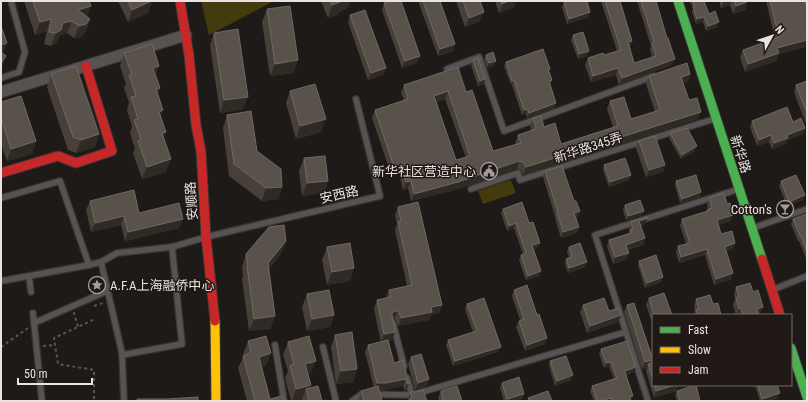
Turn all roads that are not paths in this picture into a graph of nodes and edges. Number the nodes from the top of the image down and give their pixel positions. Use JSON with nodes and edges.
{"nodes":[{"id":1,"x":11,"y":1,"type":"edge"},
{"id":2,"x":180,"y":1,"type":"edge"},
{"id":3,"x":678,"y":1,"type":"edge"},
{"id":4,"x":186,"y":34,"type":"junction"},
{"id":5,"x":86,"y":66,"type":"junction"},
{"id":6,"x":447,"y":69,"type":"edge"},
{"id":7,"x":660,"y":74,"type":"edge"},
{"id":8,"x":1,"y":78,"type":"edge"},
{"id":9,"x":1,"y":92,"type":"edge"},
{"id":10,"x":356,"y":99,"type":"dead end"},
{"id":11,"x":716,"y":118,"type":"junction"},
{"id":12,"x":1,"y":173,"type":"edge"},
{"id":13,"x":471,"y":189,"type":"dead end"},
{"id":14,"x":739,"y":189,"type":"junction"},
{"id":15,"x":1,"y":198,"type":"edge"},
{"id":16,"x":807,"y":208,"type":"edge"},
{"id":17,"x":752,"y":228,"type":"junction"},
{"id":18,"x":206,"y":237,"type":"junction"},
{"id":19,"x":172,"y":247,"type":"junction"},
{"id":20,"x":100,"y":262,"type":"junction"},
{"id":21,"x":89,"y":264,"type":"junction"},
{"id":22,"x":29,"y":276,"type":"junction"},
{"id":23,"x":807,"y":276,"type":"edge"},
{"id":24,"x":1,"y":281,"type":"edge"},
{"id":25,"x":772,"y":290,"type":"junction"},
{"id":26,"x":108,"y":291,"type":"junction"},
{"id":27,"x":31,"y":292,"type":"dead end"},
{"id":28,"x":33,"y":312,"type":"dead end"},
{"id":29,"x":780,"y":314,"type":"edge"},
{"id":30,"x":34,"y":323,"type":"junction"},
{"id":31,"x":393,"y":323,"type":"edge"},
{"id":32,"x":626,"y":332,"type":"junction"},
{"id":33,"x":275,"y":345,"type":"dead end"},
{"id":34,"x":323,"y":347,"type":"dead end"},
{"id":35,"x":792,"y":351,"type":"edge"},
{"id":36,"x":122,"y":356,"type":"junction"},
{"id":37,"x":412,"y":395,"type":"junction"},
{"id":38,"x":807,"y":397,"type":"edge"},
{"id":39,"x":42,"y":401,"type":"edge"},
{"id":40,"x":124,"y":401,"type":"edge"},
{"id":41,"x":216,"y":401,"type":"edge"},
{"id":42,"x":284,"y":401,"type":"edge"},
{"id":43,"x":336,"y":401,"type":"edge"},
{"id":44,"x":352,"y":401,"type":"edge"},
{"id":45,"x":648,"y":401,"type":"edge"}],
"edges":[{"from":1,"to":8,"type":"lane"},
{"from":2,"to":4,"type":"street","name":"安顺路"},
{"from":3,"to":11,"type":"street","name":"新华路"},
{"from":4,"to":5,"type":"street"},
{"from":4,"to":18,"type":"street","name":"安顺路"},
{"from":5,"to":9,"type":"street"},
{"from":5,"to":12,"type":"street"},
{"from":6,"to":7,"type":"lane"},
{"from":10,"to":18,"type":"lane","name":"安西路"},
{"from":11,"to":13,"type":"lane","name":"新华路345弄"},
{"from":11,"to":14,"type":"street","name":"新华路"},
{"from":14,"to":17,"type":"street","name":"新华路"},
{"from":14,"to":32,"type":"lane"},
{"from":15,"to":21,"type":"lane"},
{"from":16,"to":17,"type":"lane"},
{"from":17,"to":25,"type":"street","name":"新华路"},
{"from":18,"to":19,"type":"lane"},
{"from":18,"to":41,"type":"street","name":"安顺路"},
{"from":19,"to":20,"type":"lane"},
{"from":19,"to":36,"type":"lane"},
{"from":20,"to":21,"type":"lane"},
{"from":20,"to":26,"type":"lane"},
{"from":21,"to":22,"type":"lane"},
{"from":22,"to":24,"type":"lane"},
{"from":22,"to":27,"type":"lane"},
{"from":23,"to":25,"type":"lane"},
{"from":25,"to":29,"type":"street","name":"新华路"},
{"from":26,"to":30,"type":"lane"},
{"from":26,"to":36,"type":"lane"},
{"from":28,"to":30,"type":"lane"},
{"from":30,"to":39,"type":"lane"},
{"from":31,"to":37,"type":"lane"},
{"from":32,"to":37,"type":"lane"},
{"from":32,"to":45,"type":"lane"},
{"from":33,"to":42,"type":"lane"},
{"from":34,"to":43,"type":"lane"},
{"from":35,"to":38,"type":"street"},
{"from":36,"to":40,"type":"lane"},
{"from":37,"to":44,"type":"lane"}]}
